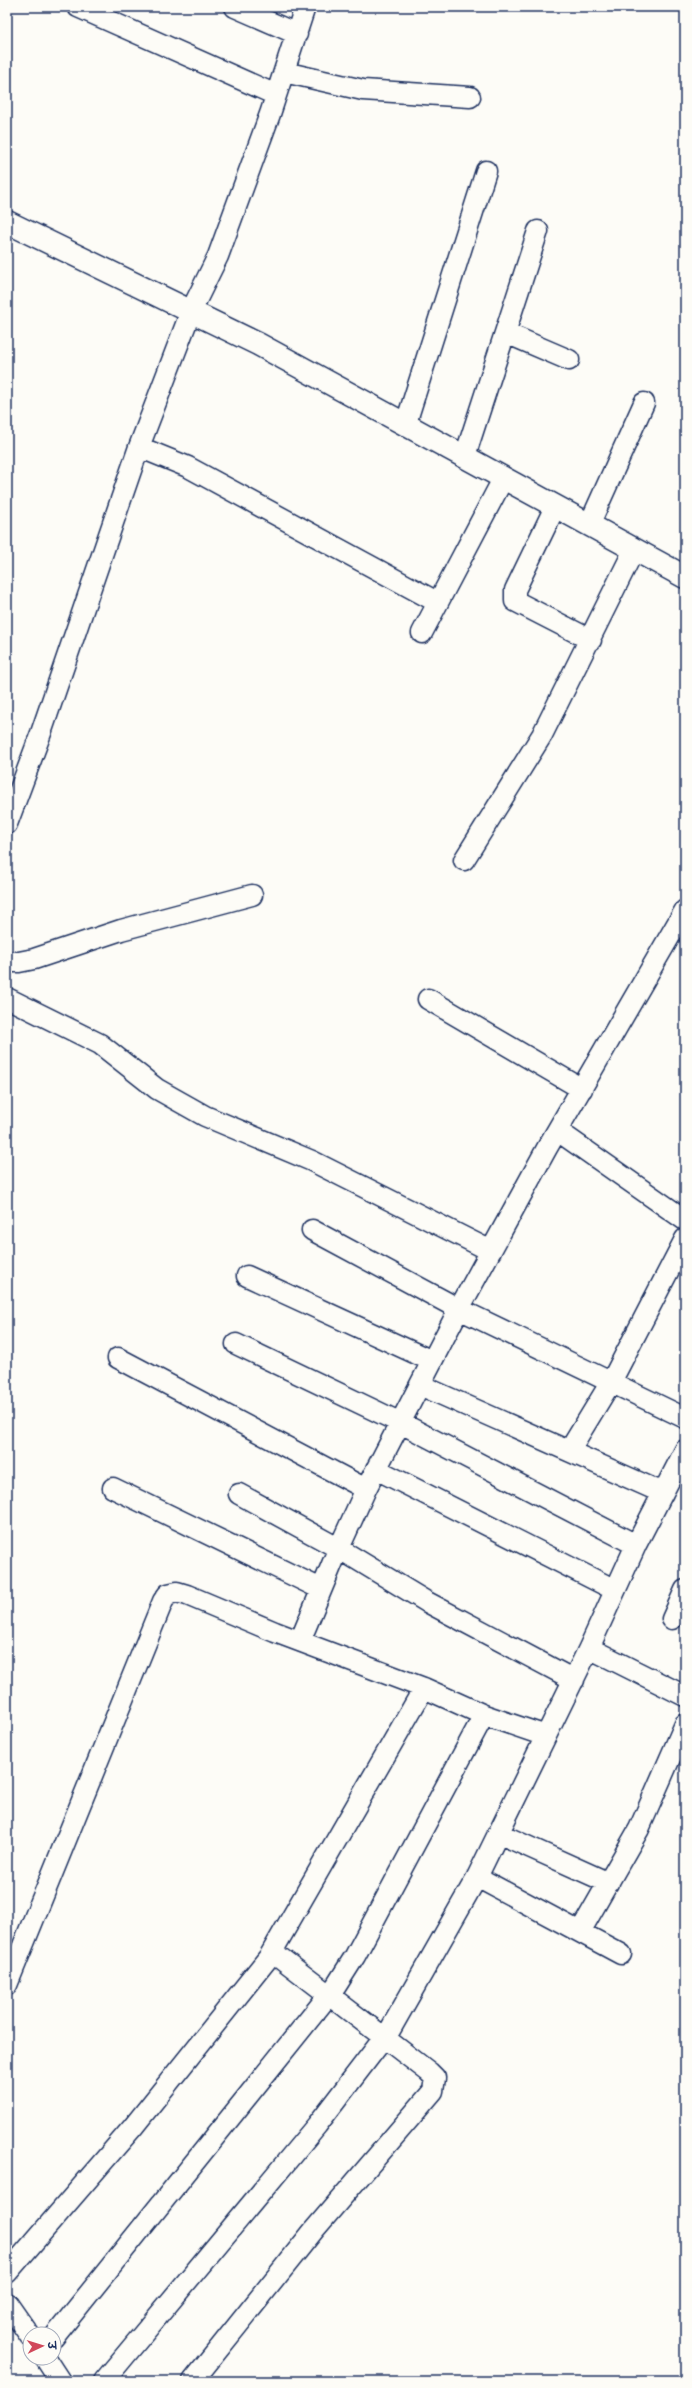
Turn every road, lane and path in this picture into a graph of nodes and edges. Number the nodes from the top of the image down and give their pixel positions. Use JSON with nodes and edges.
{"nodes":[{"id":1,"x":78,"y":7,"type":"edge"},
{"id":2,"x":235,"y":7,"type":"edge"},
{"id":3,"x":305,"y":7,"type":"edge"},
{"id":4,"x":297,"y":34,"type":"junction"},
{"id":5,"x":284,"y":72,"type":"junction"},
{"id":6,"x":276,"y":95,"type":"junction"},
{"id":7,"x":470,"y":97,"type":"dead end"},
{"id":8,"x":486,"y":171,"type":"dead end"},
{"id":9,"x":7,"y":222,"type":"edge"},
{"id":10,"x":538,"y":230,"type":"dead end"},
{"id":11,"x":191,"y":311,"type":"junction"},
{"id":12,"x":506,"y":333,"type":"junction"},
{"id":13,"x":568,"y":360,"type":"dead end"},
{"id":14,"x":644,"y":402,"type":"dead end"},
{"id":15,"x":406,"y":423,"type":"junction"},
{"id":16,"x":139,"y":447,"type":"junction"},
{"id":17,"x":465,"y":456,"type":"junction"},
{"id":18,"x":503,"y":479,"type":"junction"},
{"id":19,"x":555,"y":507,"type":"junction"},
{"id":20,"x":590,"y":523,"type":"junction"},
{"id":21,"x":634,"y":550,"type":"junction"},
{"id":22,"x":685,"y":577,"type":"edge"},
{"id":23,"x":438,"y":602,"type":"junction"},
{"id":24,"x":422,"y":633,"type":"dead end"},
{"id":25,"x":591,"y":640,"type":"junction"},
{"id":26,"x":7,"y":824,"type":"edge"},
{"id":27,"x":464,"y":860,"type":"dead end"},
{"id":28,"x":252,"y":896,"type":"dead end"},
{"id":29,"x":685,"y":910,"type":"edge"},
{"id":30,"x":7,"y":962,"type":"edge"},
{"id":31,"x":7,"y":998,"type":"edge"},
{"id":32,"x":428,"y":999,"type":"dead end"},
{"id":33,"x":582,"y":1089,"type":"junction"},
{"id":34,"x":558,"y":1131,"type":"junction"},
{"id":35,"x":685,"y":1220,"type":"edge"},
{"id":36,"x":312,"y":1230,"type":"dead end"},
{"id":37,"x":685,"y":1239,"type":"edge"},
{"id":38,"x":491,"y":1251,"type":"junction"},
{"id":39,"x":247,"y":1276,"type":"dead end"},
{"id":40,"x":459,"y":1309,"type":"junction"},
{"id":41,"x":236,"y":1344,"type":"dead end"},
{"id":42,"x":118,"y":1358,"type":"dead end"},
{"id":43,"x":432,"y":1361,"type":"junction"},
{"id":44,"x":611,"y":1382,"type":"junction"},
{"id":45,"x":420,"y":1385,"type":"junction"},
{"id":46,"x":685,"y":1418,"type":"edge"},
{"id":47,"x":401,"y":1423,"type":"junction"},
{"id":48,"x":685,"y":1450,"type":"edge"},
{"id":49,"x":569,"y":1452,"type":"junction"},
{"id":50,"x":376,"y":1469,"type":"junction"},
{"id":51,"x":113,"y":1488,"type":"dead end"},
{"id":52,"x":366,"y":1488,"type":"junction"},
{"id":53,"x":663,"y":1493,"type":"junction"},
{"id":54,"x":240,"y":1494,"type":"dead end"},
{"id":55,"x":636,"y":1545,"type":"junction"},
{"id":56,"x":338,"y":1548,"type":"junction"},
{"id":57,"x":321,"y":1589,"type":"junction"},
{"id":58,"x":615,"y":1590,"type":"junction"},
{"id":59,"x":685,"y":1590,"type":"edge"},
{"id":60,"x":672,"y":1619,"type":"dead end"},
{"id":61,"x":300,"y":1641,"type":"junction"},
{"id":62,"x":589,"y":1648,"type":"junction"},
{"id":63,"x":574,"y":1680,"type":"junction"},
{"id":64,"x":424,"y":1688,"type":"junction"},
{"id":65,"x":685,"y":1696,"type":"edge"},
{"id":66,"x":484,"y":1715,"type":"junction"},
{"id":67,"x":685,"y":1724,"type":"edge"},
{"id":68,"x":546,"y":1736,"type":"junction"},
{"id":69,"x":498,"y":1833,"type":"junction"},
{"id":70,"x":477,"y":1877,"type":"junction"},
{"id":71,"x":609,"y":1883,"type":"junction"},
{"id":72,"x":580,"y":1932,"type":"junction"},
{"id":73,"x":273,"y":1952,"type":"junction"},
{"id":74,"x":621,"y":1954,"type":"dead end"},
{"id":75,"x":7,"y":1985,"type":"edge"},
{"id":76,"x":328,"y":1996,"type":"junction"},
{"id":77,"x":384,"y":2038,"type":"junction"},
{"id":78,"x":7,"y":2274,"type":"edge"},
{"id":79,"x":7,"y":2303,"type":"edge"},
{"id":80,"x":23,"y":2326,"type":"edge"},
{"id":81,"x":62,"y":2327,"type":"edge"},
{"id":82,"x":50,"y":2366,"type":"edge"},
{"id":83,"x":60,"y":2381,"type":"edge"},
{"id":84,"x":104,"y":2381,"type":"edge"},
{"id":85,"x":193,"y":2381,"type":"edge"}],
"edges":[{"from":1,"to":6,"type":"street"},
{"from":2,"to":4,"type":"street"},
{"from":3,"to":4,"type":"street"},
{"from":4,"to":5,"type":"street"},
{"from":5,"to":6,"type":"street"},
{"from":5,"to":7,"type":"street"},
{"from":6,"to":11,"type":"street"},
{"from":8,"to":15,"type":"street"},
{"from":9,"to":11,"type":"street"},
{"from":10,"to":12,"type":"street"},
{"from":11,"to":15,"type":"street"},
{"from":11,"to":16,"type":"street"},
{"from":12,"to":13,"type":"street"},
{"from":12,"to":17,"type":"street"},
{"from":14,"to":20,"type":"street"},
{"from":15,"to":17,"type":"street"},
{"from":16,"to":23,"type":"street"},
{"from":16,"to":26,"type":"street"},
{"from":17,"to":18,"type":"street"},
{"from":18,"to":19,"type":"street"},
{"from":18,"to":23,"type":"street"},
{"from":19,"to":20,"type":"street"},
{"from":19,"to":25,"type":"street"},
{"from":20,"to":21,"type":"street"},
{"from":21,"to":22,"type":"street"},
{"from":21,"to":25,"type":"street"},
{"from":23,"to":24,"type":"street"},
{"from":25,"to":27,"type":"street"},
{"from":28,"to":30,"type":"street"},
{"from":29,"to":33,"type":"street"},
{"from":31,"to":38,"type":"street"},
{"from":32,"to":33,"type":"street"},
{"from":33,"to":34,"type":"street"},
{"from":34,"to":35,"type":"street"},
{"from":34,"to":38,"type":"street"},
{"from":36,"to":40,"type":"street"},
{"from":37,"to":44,"type":"street"},
{"from":38,"to":40,"type":"street"},
{"from":39,"to":43,"type":"street"},
{"from":40,"to":43,"type":"street"},
{"from":40,"to":44,"type":"street"},
{"from":41,"to":47,"type":"street"},
{"from":42,"to":52,"type":"street"},
{"from":43,"to":45,"type":"street"},
{"from":44,"to":46,"type":"street"},
{"from":44,"to":49,"type":"street"},
{"from":45,"to":47,"type":"street"},
{"from":45,"to":49,"type":"street"},
{"from":47,"to":50,"type":"street"},
{"from":47,"to":55,"type":"street"},
{"from":48,"to":53,"type":"street"},
{"from":49,"to":53,"type":"street"},
{"from":50,"to":52,"type":"street"},
{"from":50,"to":58,"type":"street"},
{"from":51,"to":57,"type":"street"},
{"from":52,"to":56,"type":"street"},
{"from":53,"to":55,"type":"street"},
{"from":54,"to":56,"type":"street"},
{"from":55,"to":58,"type":"street"},
{"from":56,"to":57,"type":"street"},
{"from":56,"to":63,"type":"street"},
{"from":57,"to":61,"type":"street"},
{"from":58,"to":62,"type":"street"},
{"from":59,"to":60,"type":"street"},
{"from":61,"to":64,"type":"street"},
{"from":61,"to":75,"type":"street"},
{"from":62,"to":63,"type":"street"},
{"from":62,"to":65,"type":"street"},
{"from":63,"to":68,"type":"street"},
{"from":64,"to":66,"type":"street"},
{"from":64,"to":73,"type":"street"},
{"from":66,"to":68,"type":"street"},
{"from":66,"to":76,"type":"street"},
{"from":67,"to":71,"type":"street"},
{"from":68,"to":69,"type":"street"},
{"from":69,"to":70,"type":"street"},
{"from":69,"to":71,"type":"street"},
{"from":70,"to":72,"type":"street"},
{"from":70,"to":77,"type":"street"},
{"from":71,"to":72,"type":"street"},
{"from":72,"to":74,"type":"street"},
{"from":73,"to":76,"type":"street"},
{"from":73,"to":78,"type":"street"},
{"from":76,"to":77,"type":"street"},
{"from":76,"to":81,"type":"street"},
{"from":77,"to":84,"type":"street"},
{"from":77,"to":85,"type":"street"},
{"from":79,"to":80,"type":"street"},
{"from":82,"to":83,"type":"street"}]}
